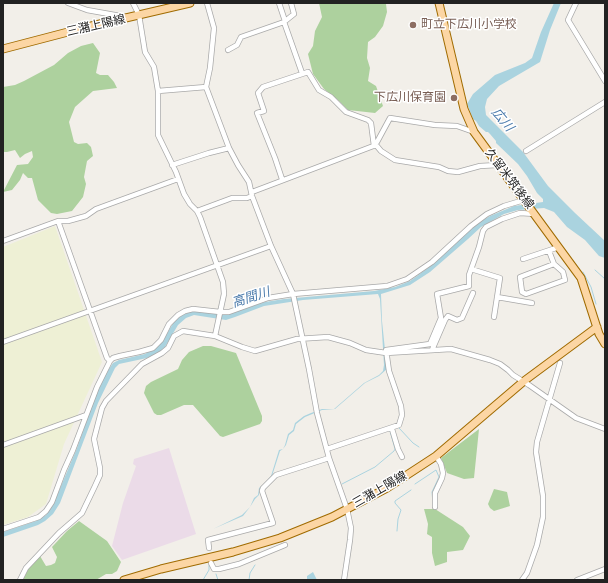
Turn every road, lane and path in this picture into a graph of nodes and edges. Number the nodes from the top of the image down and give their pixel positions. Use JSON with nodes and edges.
{"nodes":[{"id":1,"x":68,"y":3,"type":"edge"},
{"id":2,"x":133,"y":3,"type":"edge"},
{"id":3,"x":190,"y":3,"type":"edge"},
{"id":4,"x":207,"y":3,"type":"edge"},
{"id":5,"x":279,"y":3,"type":"edge"},
{"id":6,"x":291,"y":3,"type":"edge"},
{"id":7,"x":439,"y":3,"type":"edge"},
{"id":8,"x":576,"y":3,"type":"edge"},
{"id":9,"x":140,"y":16,"type":"junction"},
{"id":10,"x":130,"y":18,"type":"junction"},
{"id":11,"x":284,"y":22,"type":"junction"},
{"id":12,"x":3,"y":49,"type":"edge"},
{"id":13,"x":228,"y":50,"type":"dead end"},
{"id":14,"x":302,"y":74,"type":"junction"},
{"id":15,"x":605,"y":81,"type":"edge"},
{"id":16,"x":206,"y":87,"type":"junction"},
{"id":17,"x":158,"y":91,"type":"junction"},
{"id":18,"x":605,"y":102,"type":"edge"},
{"id":19,"x":474,"y":132,"type":"junction"},
{"id":20,"x":375,"y":144,"type":"junction"},
{"id":21,"x":229,"y":148,"type":"junction"},
{"id":22,"x":526,"y":151,"type":"dead end"},
{"id":23,"x":498,"y":165,"type":"junction"},
{"id":24,"x":172,"y":166,"type":"junction"},
{"id":25,"x":178,"y":179,"type":"junction"},
{"id":26,"x":282,"y":180,"type":"junction"},
{"id":27,"x":252,"y":194,"type":"junction"},
{"id":28,"x":524,"y":201,"type":"junction"},
{"id":29,"x":197,"y":210,"type":"junction"},
{"id":30,"x":533,"y":212,"type":"junction"},
{"id":31,"x":58,"y":222,"type":"junction"},
{"id":32,"x":3,"y":241,"type":"edge"},
{"id":33,"x":271,"y":246,"type":"junction"},
{"id":34,"x":559,"y":247,"type":"junction"},
{"id":35,"x":549,"y":251,"type":"junction"},
{"id":36,"x":523,"y":259,"type":"dead end"},
{"id":37,"x":554,"y":264,"type":"junction"},
{"id":38,"x":217,"y":265,"type":"junction"},
{"id":39,"x":471,"y":269,"type":"junction"},
{"id":40,"x":473,"y":293,"type":"dead end"},
{"id":41,"x":293,"y":294,"type":"junction"},
{"id":42,"x":497,"y":297,"type":"junction"},
{"id":43,"x":532,"y":303,"type":"dead end"},
{"id":44,"x":90,"y":311,"type":"junction"},
{"id":45,"x":220,"y":313,"type":"junction"},
{"id":46,"x":494,"y":317,"type":"dead end"},
{"id":47,"x":597,"y":327,"type":"junction"},
{"id":48,"x":215,"y":336,"type":"junction"},
{"id":49,"x":303,"y":339,"type":"junction"},
{"id":50,"x":3,"y":342,"type":"edge"},
{"id":51,"x":605,"y":344,"type":"edge"},
{"id":52,"x":432,"y":350,"type":"junction"},
{"id":53,"x":385,"y":353,"type":"junction"},
{"id":54,"x":110,"y":361,"type":"junction"},
{"id":55,"x":560,"y":363,"type":"dead end"},
{"id":56,"x":524,"y":381,"type":"junction"},
{"id":57,"x":550,"y":400,"type":"junction"},
{"id":58,"x":86,"y":415,"type":"junction"},
{"id":59,"x":390,"y":429,"type":"junction"},
{"id":60,"x":605,"y":430,"type":"edge"},
{"id":61,"x":3,"y":445,"type":"edge"},
{"id":62,"x":327,"y":449,"type":"junction"},
{"id":63,"x":436,"y":456,"type":"junction"},
{"id":64,"x":402,"y":457,"type":"dead end"},
{"id":65,"x":329,"y":458,"type":"junction"},
{"id":66,"x":435,"y":506,"type":"dead end"},
{"id":67,"x":347,"y":509,"type":"junction"},
{"id":68,"x":3,"y":529,"type":"edge"},
{"id":69,"x":285,"y":545,"type":"dead end"},
{"id":70,"x":209,"y":548,"type":"dead end"},
{"id":71,"x":211,"y":563,"type":"dead end"},
{"id":72,"x":605,"y":569,"type":"edge"},
{"id":73,"x":20,"y":580,"type":"edge"},
{"id":74,"x":124,"y":580,"type":"edge"},
{"id":75,"x":344,"y":580,"type":"edge"},
{"id":76,"x":522,"y":580,"type":"edge"},
{"id":77,"x":577,"y":580,"type":"edge"}],
"edges":[{"from":1,"to":10,"type":"street"},
{"from":2,"to":9,"type":"street"},
{"from":3,"to":9,"type":"main road","name":"三潴上陽線"},
{"from":4,"to":16,"type":"street"},
{"from":5,"to":11,"type":"street"},
{"from":6,"to":11,"type":"street"},
{"from":7,"to":19,"type":"main road","name":"久留米筑後線"},
{"from":8,"to":15,"type":"street"},
{"from":9,"to":10,"type":"main road","name":"三潴上陽線"},
{"from":9,"to":17,"type":"street"},
{"from":10,"to":12,"type":"main road","name":"三潴上陽線"},
{"from":11,"to":13,"type":"street"},
{"from":11,"to":14,"type":"street"},
{"from":14,"to":20,"type":"street"},
{"from":14,"to":26,"type":"street"},
{"from":16,"to":17,"type":"street"},
{"from":16,"to":21,"type":"street"},
{"from":17,"to":24,"type":"street"},
{"from":18,"to":22,"type":"street"},
{"from":19,"to":20,"type":"street"},
{"from":19,"to":23,"type":"main road","name":"久留米筑後線"},
{"from":20,"to":23,"type":"street"},
{"from":20,"to":26,"type":"street"},
{"from":21,"to":24,"type":"street"},
{"from":21,"to":27,"type":"street"},
{"from":23,"to":28,"type":"main road","name":"久留米筑後線"},
{"from":24,"to":25,"type":"street"},
{"from":25,"to":29,"type":"street"},
{"from":25,"to":31,"type":"street"},
{"from":26,"to":27,"type":"street"},
{"from":27,"to":29,"type":"street"},
{"from":27,"to":33,"type":"street"},
{"from":28,"to":30,"type":"main road","name":"久留米筑後線"},
{"from":28,"to":41,"type":"street"},
{"from":29,"to":38,"type":"street"},
{"from":30,"to":34,"type":"main road","name":"久留米筑後線"},
{"from":30,"to":39,"type":"street"},
{"from":31,"to":32,"type":"street"},
{"from":31,"to":44,"type":"street"},
{"from":33,"to":38,"type":"street"},
{"from":33,"to":41,"type":"street"},
{"from":34,"to":35,"type":"street"},
{"from":34,"to":47,"type":"main road","name":"久留米筑後線"},
{"from":35,"to":36,"type":"street"},
{"from":35,"to":37,"type":"street"},
{"from":37,"to":37,"type":"street"},
{"from":38,"to":44,"type":"street"},
{"from":38,"to":45,"type":"street"},
{"from":39,"to":42,"type":"street"},
{"from":39,"to":53,"type":"street"},
{"from":40,"to":52,"type":"street"},
{"from":41,"to":45,"type":"street"},
{"from":41,"to":49,"type":"street"},
{"from":42,"to":43,"type":"street"},
{"from":42,"to":46,"type":"street"},
{"from":44,"to":50,"type":"street"},
{"from":44,"to":54,"type":"street"},
{"from":45,"to":48,"type":"street"},
{"from":45,"to":54,"type":"street"},
{"from":47,"to":51,"type":"main road","name":"久留米筑後線"},
{"from":47,"to":56,"type":"main road","name":"三潴上陽線"},
{"from":48,"to":49,"type":"street"},
{"from":48,"to":73,"type":"street"},
{"from":49,"to":53,"type":"street"},
{"from":49,"to":62,"type":"street"},
{"from":52,"to":53,"type":"street"},
{"from":52,"to":56,"type":"street"},
{"from":53,"to":59,"type":"street"},
{"from":54,"to":58,"type":"street"},
{"from":55,"to":57,"type":"street"},
{"from":56,"to":57,"type":"street"},
{"from":56,"to":63,"type":"main road","name":"三潴上陽線"},
{"from":57,"to":60,"type":"street"},
{"from":57,"to":76,"type":"street"},
{"from":58,"to":61,"type":"street"},
{"from":58,"to":68,"type":"street"},
{"from":59,"to":62,"type":"street"},
{"from":59,"to":64,"type":"street"},
{"from":62,"to":65,"type":"street"},
{"from":63,"to":66,"type":"street"},
{"from":63,"to":67,"type":"main road","name":"三潴上陽線"},
{"from":65,"to":67,"type":"street"},
{"from":65,"to":70,"type":"street"},
{"from":67,"to":74,"type":"main road","name":"三潴上陽線"},
{"from":67,"to":75,"type":"street"},
{"from":69,"to":71,"type":"street"},
{"from":72,"to":77,"type":"street"}]}
